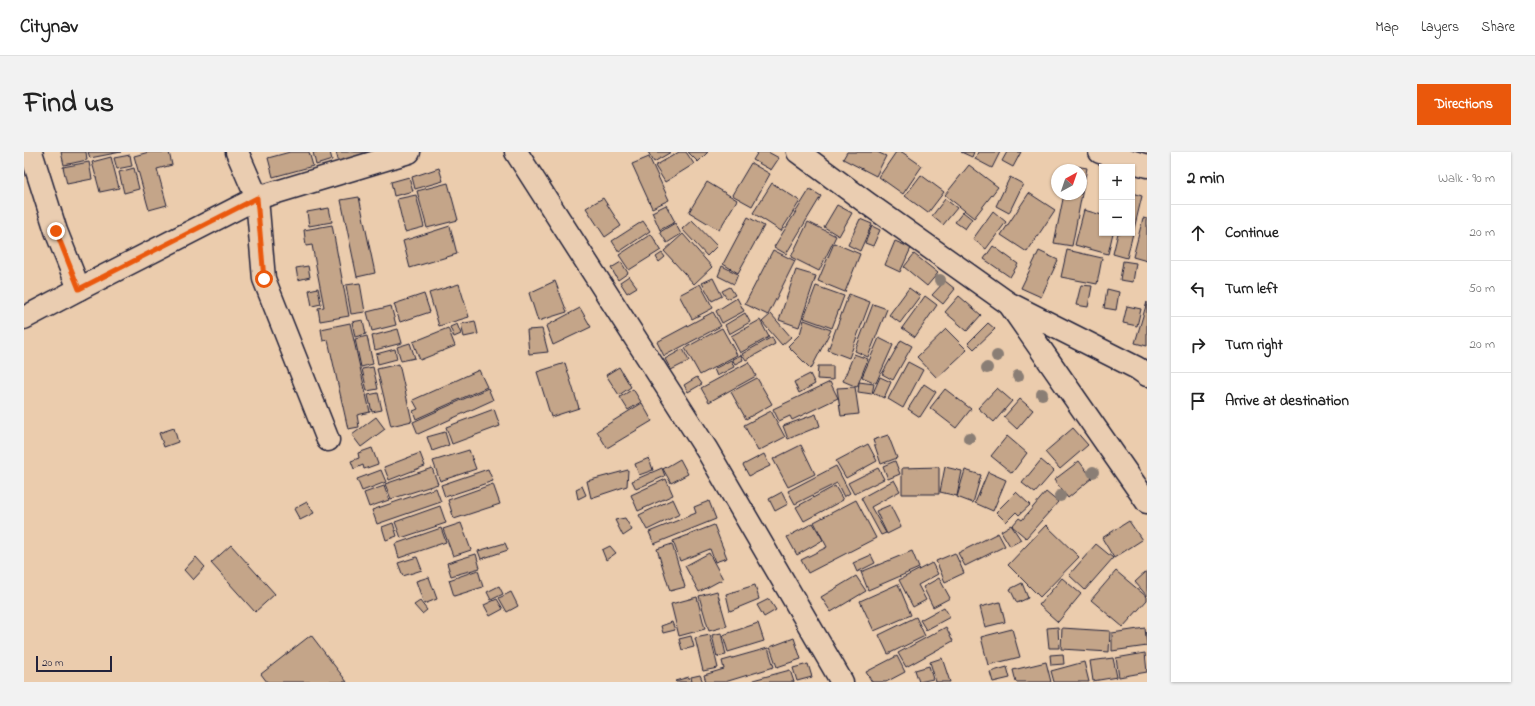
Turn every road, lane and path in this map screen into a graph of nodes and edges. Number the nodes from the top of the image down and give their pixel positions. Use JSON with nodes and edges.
{"nodes":[{"id":1,"x":31,"y":152,"type":"edge"},
{"id":2,"x":237,"y":152,"type":"edge"},
{"id":3,"x":409,"y":152,"type":"edge"},
{"id":4,"x":516,"y":152,"type":"edge"},
{"id":5,"x":798,"y":152,"type":"edge"},
{"id":6,"x":1100,"y":152,"type":"edge"},
{"id":7,"x":1147,"y":166,"type":"edge"},
{"id":8,"x":257,"y":198,"type":"junction"},
{"id":9,"x":79,"y":289,"type":"junction"},
{"id":10,"x":1008,"y":303,"type":"junction"},
{"id":11,"x":24,"y":318,"type":"edge"},
{"id":12,"x":1147,"y":374,"type":"edge"},
{"id":13,"x":328,"y":440,"type":"dead end"},
{"id":14,"x":1147,"y":502,"type":"edge"},
{"id":15,"x":842,"y":682,"type":"edge"}],
"edges":[{"from":1,"to":9,"type":"street"},
{"from":2,"to":8,"type":"street"},
{"from":3,"to":8,"type":"street"},
{"from":4,"to":15,"type":"street"},
{"from":5,"to":10,"type":"street"},
{"from":6,"to":7,"type":"street"},
{"from":8,"to":9,"type":"street"},
{"from":8,"to":13,"type":"street"},
{"from":9,"to":11,"type":"street"},
{"from":10,"to":12,"type":"street"},
{"from":10,"to":14,"type":"street"}]}
